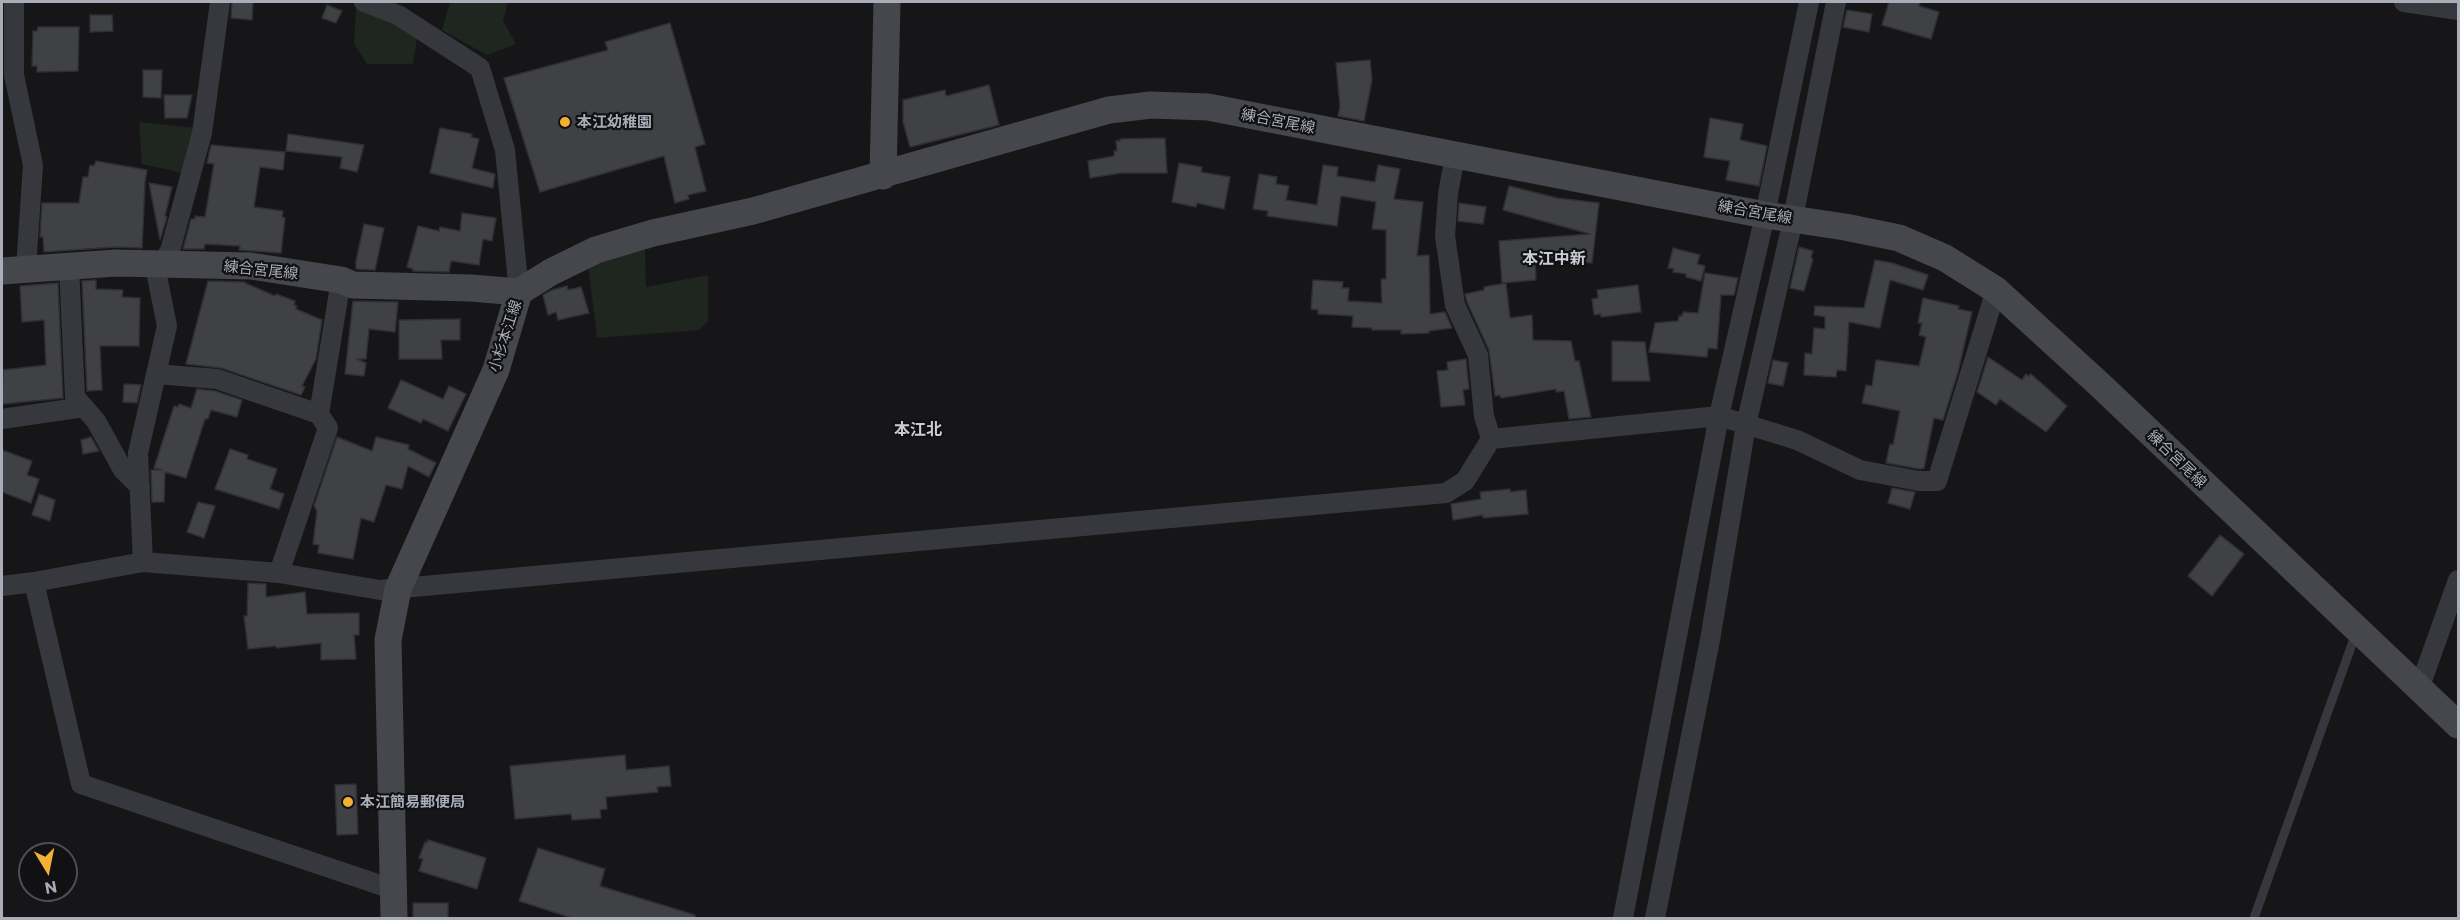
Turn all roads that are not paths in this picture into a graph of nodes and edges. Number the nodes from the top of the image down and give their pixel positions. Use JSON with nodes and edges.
{"nodes":[{"id":1,"x":14,"y":2,"type":"edge"},
{"id":2,"x":220,"y":2,"type":"edge"},
{"id":3,"x":364,"y":2,"type":"edge"},
{"id":4,"x":887,"y":2,"type":"edge"},
{"id":5,"x":1809,"y":2,"type":"edge"},
{"id":6,"x":1836,"y":2,"type":"edge"},
{"id":7,"x":2404,"y":2,"type":"edge"},
{"id":8,"x":2458,"y":10,"type":"edge"},
{"id":9,"x":8,"y":76,"type":"edge"},
{"id":10,"x":1455,"y":155,"type":"junction"},
{"id":11,"x":883,"y":176,"type":"junction"},
{"id":12,"x":1765,"y":215,"type":"junction"},
{"id":13,"x":1792,"y":219,"type":"junction"},
{"id":14,"x":162,"y":264,"type":"junction"},
{"id":15,"x":69,"y":266,"type":"junction"},
{"id":16,"x":14,"y":270,"type":"edge"},
{"id":17,"x":341,"y":280,"type":"junction"},
{"id":18,"x":1996,"y":290,"type":"junction"},
{"id":19,"x":519,"y":292,"type":"junction"},
{"id":20,"x":156,"y":374,"type":"junction"},
{"id":21,"x":84,"y":407,"type":"junction"},
{"id":22,"x":319,"y":414,"type":"junction"},
{"id":23,"x":1719,"y":416,"type":"junction"},
{"id":24,"x":2,"y":419,"type":"edge"},
{"id":25,"x":1746,"y":425,"type":"junction"},
{"id":26,"x":1491,"y":439,"type":"junction"},
{"id":27,"x":140,"y":487,"type":"junction"},
{"id":28,"x":143,"y":562,"type":"junction"},
{"id":29,"x":279,"y":573,"type":"junction"},
{"id":30,"x":2458,"y":580,"type":"edge"},
{"id":31,"x":34,"y":582,"type":"junction"},
{"id":32,"x":2,"y":586,"type":"edge"},
{"id":33,"x":398,"y":588,"type":"junction"},
{"id":34,"x":2357,"y":631,"type":"junction"},
{"id":35,"x":2419,"y":689,"type":"junction"},
{"id":36,"x":2458,"y":725,"type":"edge"},
{"id":37,"x":392,"y":889,"type":"junction"},
{"id":38,"x":394,"y":918,"type":"edge"},
{"id":39,"x":1623,"y":918,"type":"edge"},
{"id":40,"x":1655,"y":918,"type":"edge"},
{"id":41,"x":2254,"y":918,"type":"edge"}],
"edges":[{"from":1,"to":9,"type":"street"},
{"from":2,"to":14,"type":"street"},
{"from":3,"to":19,"type":"street"},
{"from":4,"to":11,"type":"main road"},
{"from":5,"to":12,"type":"street"},
{"from":6,"to":13,"type":"street"},
{"from":7,"to":8,"type":"street"},
{"from":9,"to":16,"type":"street"},
{"from":10,"to":11,"type":"main road","name":"練合宮尾線"},
{"from":10,"to":12,"type":"main road","name":"練合宮尾線"},
{"from":10,"to":26,"type":"street"},
{"from":11,"to":19,"type":"main road","name":"小杉本江線"},
{"from":12,"to":13,"type":"main road","name":"練合宮尾線"},
{"from":12,"to":23,"type":"street"},
{"from":13,"to":18,"type":"main road","name":"練合宮尾線"},
{"from":13,"to":25,"type":"street"},
{"from":14,"to":15,"type":"main road","name":"練合宮尾線"},
{"from":14,"to":17,"type":"main road","name":"練合宮尾線"},
{"from":14,"to":20,"type":"street"},
{"from":15,"to":16,"type":"main road","name":"練合宮尾線"},
{"from":15,"to":21,"type":"street"},
{"from":17,"to":19,"type":"main road","name":"練合宮尾線"},
{"from":17,"to":22,"type":"street"},
{"from":18,"to":25,"type":"street"},
{"from":18,"to":34,"type":"main road","name":"練合宮尾線"},
{"from":19,"to":33,"type":"main road","name":"小杉本江線"},
{"from":20,"to":22,"type":"street"},
{"from":20,"to":27,"type":"street"},
{"from":21,"to":24,"type":"street"},
{"from":21,"to":27,"type":"street"},
{"from":22,"to":29,"type":"street"},
{"from":23,"to":25,"type":"street"},
{"from":23,"to":26,"type":"street"},
{"from":23,"to":39,"type":"street"},
{"from":25,"to":40,"type":"street"},
{"from":26,"to":33,"type":"street"},
{"from":27,"to":28,"type":"street"},
{"from":28,"to":29,"type":"street"},
{"from":28,"to":31,"type":"street"},
{"from":29,"to":33,"type":"street"},
{"from":30,"to":35,"type":"street"},
{"from":31,"to":32,"type":"street"},
{"from":31,"to":37,"type":"street"},
{"from":33,"to":37,"type":"main road","name":"小杉本江線"},
{"from":34,"to":35,"type":"main road","name":"練合宮尾線"},
{"from":34,"to":41,"type":"lane"},
{"from":35,"to":36,"type":"main road","name":"練合宮尾線"},
{"from":37,"to":38,"type":"main road","name":"小杉本江線"}]}
